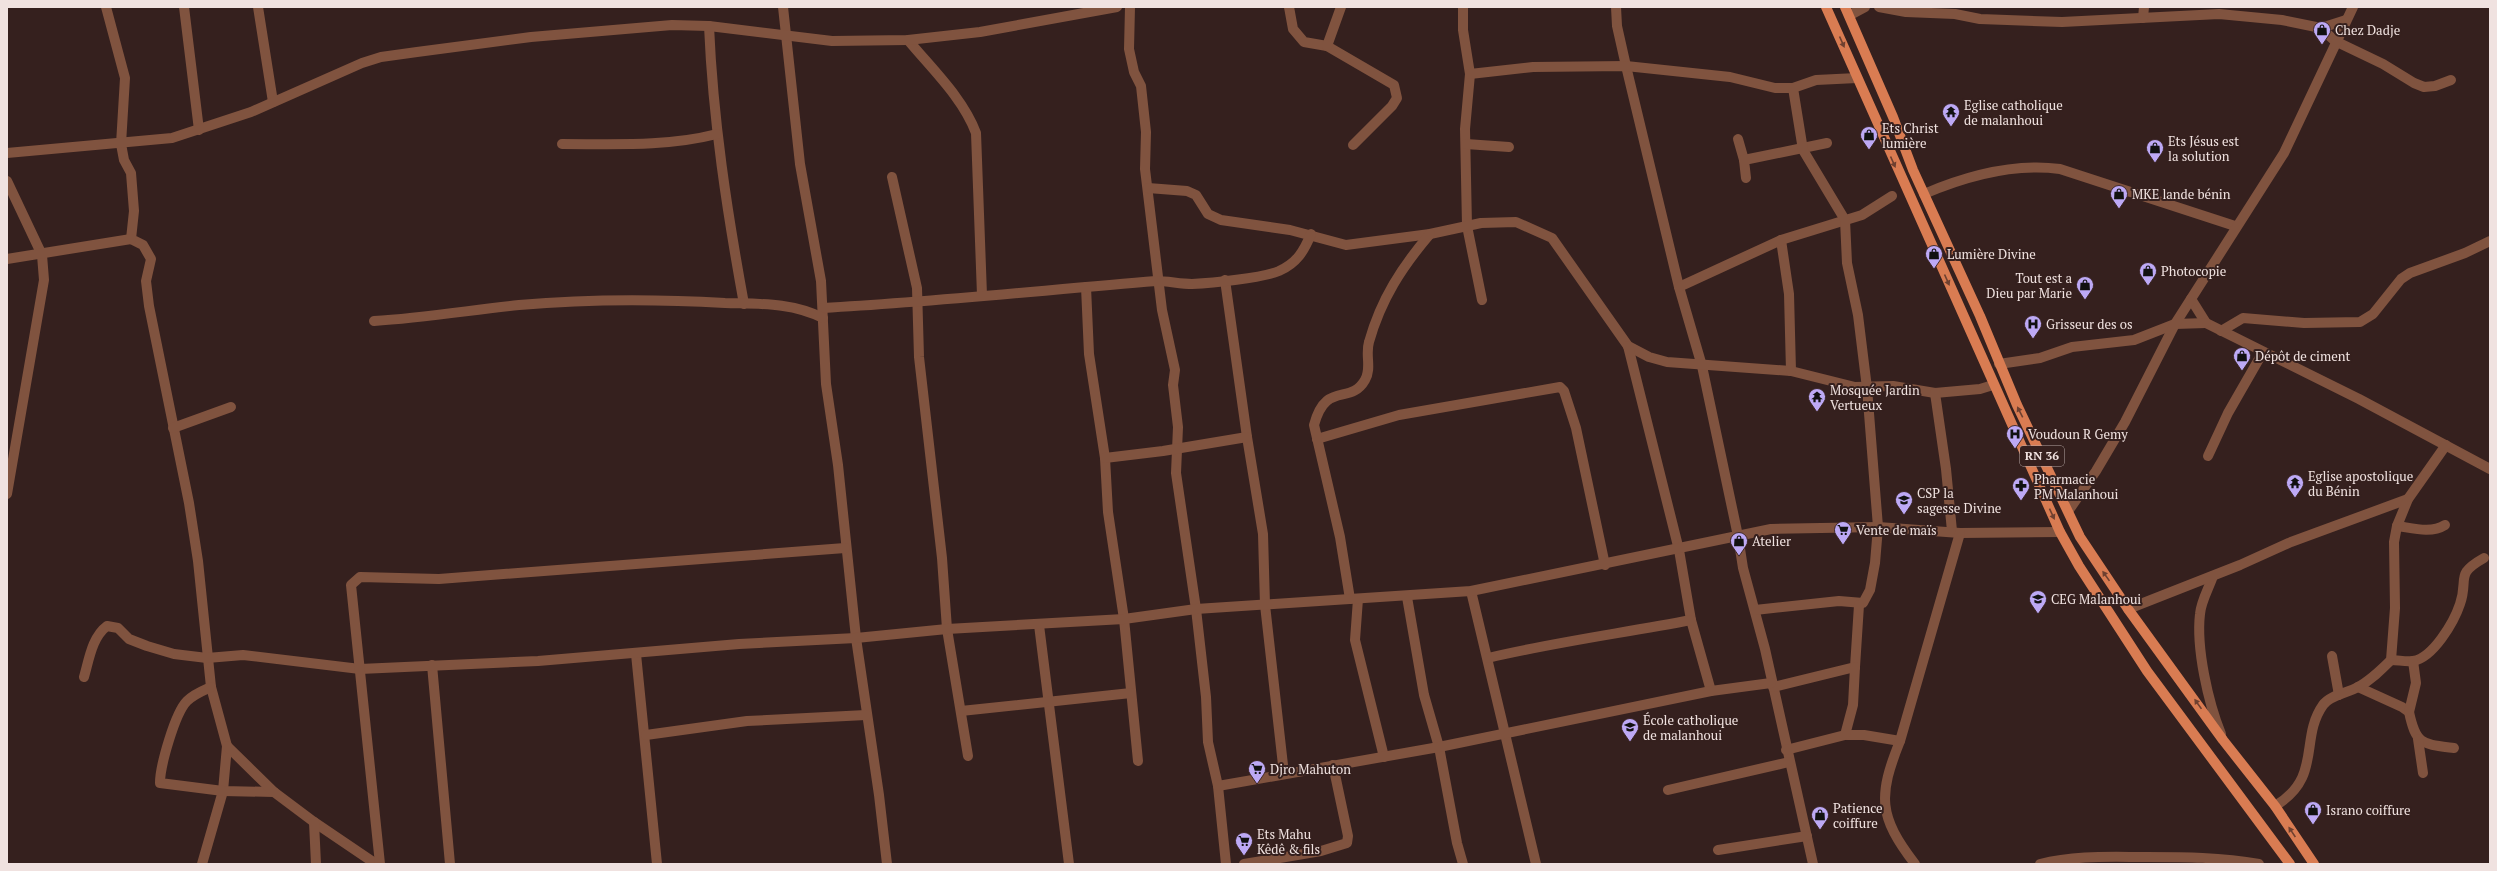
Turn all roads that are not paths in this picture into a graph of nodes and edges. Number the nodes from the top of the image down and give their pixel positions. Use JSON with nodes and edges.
{"nodes":[{"id":1,"x":106,"y":7,"type":"edge"},
{"id":2,"x":184,"y":7,"type":"edge"},
{"id":3,"x":258,"y":7,"type":"edge"},
{"id":4,"x":784,"y":7,"type":"edge"},
{"id":5,"x":1118,"y":7,"type":"edge"},
{"id":6,"x":1130,"y":7,"type":"edge"},
{"id":7,"x":1289,"y":7,"type":"edge"},
{"id":8,"x":1341,"y":7,"type":"edge"},
{"id":9,"x":1463,"y":7,"type":"edge"},
{"id":10,"x":1616,"y":7,"type":"edge"},
{"id":11,"x":1826,"y":7,"type":"edge"},
{"id":12,"x":1865,"y":7,"type":"edge"},
{"id":13,"x":1879,"y":7,"type":"edge"},
{"id":14,"x":2144,"y":7,"type":"edge"},
{"id":15,"x":2353,"y":7,"type":"edge"},
{"id":16,"x":1847,"y":11,"type":"edge"},
{"id":17,"x":1956,"y":11,"type":"edge"},
{"id":18,"x":2143,"y":18,"type":"junction"},
{"id":19,"x":2346,"y":20,"type":"junction"},
{"id":20,"x":710,"y":26,"type":"junction"},
{"id":21,"x":2321,"y":28,"type":"junction"},
{"id":22,"x":786,"y":37,"type":"junction"},
{"id":23,"x":908,"y":40,"type":"junction"},
{"id":24,"x":2335,"y":41,"type":"junction"},
{"id":25,"x":1327,"y":46,"type":"junction"},
{"id":26,"x":1626,"y":66,"type":"junction"},
{"id":27,"x":1470,"y":74,"type":"junction"},
{"id":28,"x":1857,"y":78,"type":"junction"},
{"id":29,"x":2452,"y":80,"type":"dead end"},
{"id":30,"x":1793,"y":88,"type":"junction"},
{"id":31,"x":273,"y":102,"type":"junction"},
{"id":32,"x":200,"y":130,"type":"junction"},
{"id":33,"x":716,"y":134,"type":"junction"},
{"id":34,"x":1738,"y":139,"type":"dead end"},
{"id":35,"x":1827,"y":143,"type":"dead end"},
{"id":36,"x":121,"y":144,"type":"junction"},
{"id":37,"x":562,"y":144,"type":"dead end"},
{"id":38,"x":1466,"y":144,"type":"junction"},
{"id":39,"x":1353,"y":145,"type":"dead end"},
{"id":40,"x":1509,"y":147,"type":"dead end"},
{"id":41,"x":1803,"y":150,"type":"junction"},
{"id":42,"x":7,"y":153,"type":"edge"},
{"id":43,"x":1744,"y":160,"type":"junction"},
{"id":44,"x":892,"y":177,"type":"dead end"},
{"id":45,"x":1746,"y":178,"type":"dead end"},
{"id":46,"x":7,"y":181,"type":"edge"},
{"id":47,"x":1148,"y":188,"type":"junction"},
{"id":48,"x":1924,"y":194,"type":"junction"},
{"id":49,"x":1892,"y":196,"type":"dead end"},
{"id":50,"x":1845,"y":220,"type":"junction"},
{"id":51,"x":1466,"y":226,"type":"junction"},
{"id":52,"x":2235,"y":226,"type":"junction"},
{"id":53,"x":1311,"y":234,"type":"junction"},
{"id":54,"x":1430,"y":234,"type":"junction"},
{"id":55,"x":131,"y":239,"type":"junction"},
{"id":56,"x":1782,"y":240,"type":"junction"},
{"id":57,"x":2490,"y":241,"type":"edge"},
{"id":58,"x":42,"y":254,"type":"junction"},
{"id":59,"x":7,"y":259,"type":"edge"},
{"id":60,"x":1224,"y":280,"type":"junction"},
{"id":61,"x":1160,"y":281,"type":"junction"},
{"id":62,"x":1086,"y":287,"type":"junction"},
{"id":63,"x":1679,"y":287,"type":"junction"},
{"id":64,"x":982,"y":295,"type":"junction"},
{"id":65,"x":2191,"y":299,"type":"junction"},
{"id":66,"x":1482,"y":300,"type":"dead end"},
{"id":67,"x":918,"y":302,"type":"junction"},
{"id":68,"x":744,"y":304,"type":"junction"},
{"id":69,"x":823,"y":313,"type":"junction"},
{"id":70,"x":374,"y":321,"type":"dead end"},
{"id":71,"x":2206,"y":323,"type":"junction"},
{"id":72,"x":2175,"y":324,"type":"junction"},
{"id":73,"x":2221,"y":331,"type":"junction"},
{"id":74,"x":1628,"y":346,"type":"junction"},
{"id":75,"x":2263,"y":352,"type":"junction"},
{"id":76,"x":1999,"y":364,"type":"junction"},
{"id":77,"x":1702,"y":366,"type":"junction"},
{"id":78,"x":1791,"y":371,"type":"junction"},
{"id":79,"x":1993,"y":385,"type":"junction"},
{"id":80,"x":1867,"y":388,"type":"junction"},
{"id":81,"x":1935,"y":394,"type":"junction"},
{"id":82,"x":231,"y":407,"type":"dead end"},
{"id":83,"x":173,"y":428,"type":"junction"},
{"id":84,"x":1247,"y":437,"type":"junction"},
{"id":85,"x":1317,"y":439,"type":"junction"},
{"id":86,"x":2446,"y":445,"type":"junction"},
{"id":87,"x":1178,"y":449,"type":"junction"},
{"id":88,"x":2208,"y":456,"type":"dead end"},
{"id":89,"x":1105,"y":458,"type":"junction"},
{"id":90,"x":2490,"y":469,"type":"edge"},
{"id":91,"x":7,"y":494,"type":"edge"},
{"id":92,"x":2408,"y":499,"type":"junction"},
{"id":93,"x":2069,"y":510,"type":"junction"},
{"id":94,"x":2445,"y":525,"type":"dead end"},
{"id":95,"x":2397,"y":526,"type":"junction"},
{"id":96,"x":1878,"y":528,"type":"junction"},
{"id":97,"x":1956,"y":532,"type":"junction"},
{"id":98,"x":2060,"y":532,"type":"junction"},
{"id":99,"x":1738,"y":536,"type":"junction"},
{"id":100,"x":845,"y":548,"type":"junction"},
{"id":101,"x":1679,"y":550,"type":"junction"},
{"id":102,"x":2484,"y":558,"type":"dead end"},
{"id":103,"x":1605,"y":565,"type":"junction"},
{"id":104,"x":2214,"y":576,"type":"junction"},
{"id":105,"x":1471,"y":591,"type":"junction"},
{"id":106,"x":1407,"y":597,"type":"junction"},
{"id":107,"x":1354,"y":599,"type":"junction"},
{"id":108,"x":1859,"y":604,"type":"junction"},
{"id":109,"x":1265,"y":605,"type":"junction"},
{"id":110,"x":1196,"y":609,"type":"junction"},
{"id":111,"x":1755,"y":610,"type":"junction"},
{"id":112,"x":2128,"y":610,"type":"junction"},
{"id":113,"x":1124,"y":619,"type":"junction"},
{"id":114,"x":1691,"y":620,"type":"junction"},
{"id":115,"x":1039,"y":625,"type":"junction"},
{"id":116,"x":947,"y":629,"type":"junction"},
{"id":117,"x":856,"y":638,"type":"junction"},
{"id":118,"x":636,"y":654,"type":"junction"},
{"id":119,"x":2332,"y":656,"type":"dead end"},
{"id":120,"x":207,"y":658,"type":"junction"},
{"id":121,"x":1488,"y":658,"type":"junction"},
{"id":122,"x":2391,"y":660,"type":"junction"},
{"id":123,"x":2412,"y":661,"type":"junction"},
{"id":124,"x":432,"y":665,"type":"junction"},
{"id":125,"x":1855,"y":667,"type":"junction"},
{"id":126,"x":360,"y":669,"type":"junction"},
{"id":127,"x":84,"y":677,"type":"dead end"},
{"id":128,"x":1772,"y":685,"type":"junction"},
{"id":129,"x":211,"y":687,"type":"junction"},
{"id":130,"x":2358,"y":688,"type":"junction"},
{"id":131,"x":1711,"y":691,"type":"junction"},
{"id":132,"x":1131,"y":693,"type":"junction"},
{"id":133,"x":2339,"y":695,"type":"junction"},
{"id":134,"x":1049,"y":702,"type":"junction"},
{"id":135,"x":960,"y":711,"type":"junction"},
{"id":136,"x":2409,"y":712,"type":"junction"},
{"id":137,"x":866,"y":715,"type":"junction"},
{"id":138,"x":1503,"y":732,"type":"junction"},
{"id":139,"x":646,"y":735,"type":"junction"},
{"id":140,"x":1845,"y":735,"type":"junction"},
{"id":141,"x":2418,"y":739,"type":"junction"},
{"id":142,"x":2223,"y":740,"type":"junction"},
{"id":143,"x":1900,"y":741,"type":"junction"},
{"id":144,"x":227,"y":746,"type":"junction"},
{"id":145,"x":1439,"y":747,"type":"junction"},
{"id":146,"x":2454,"y":748,"type":"dead end"},
{"id":147,"x":1786,"y":750,"type":"junction"},
{"id":148,"x":968,"y":756,"type":"dead end"},
{"id":149,"x":1384,"y":757,"type":"junction"},
{"id":150,"x":1138,"y":761,"type":"dead end"},
{"id":151,"x":1789,"y":762,"type":"junction"},
{"id":152,"x":1333,"y":765,"type":"junction"},
{"id":153,"x":2423,"y":773,"type":"dead end"},
{"id":154,"x":1284,"y":774,"type":"junction"},
{"id":155,"x":1218,"y":786,"type":"junction"},
{"id":156,"x":1668,"y":790,"type":"dead end"},
{"id":157,"x":223,"y":791,"type":"junction"},
{"id":158,"x":274,"y":792,"type":"junction"},
{"id":159,"x":2275,"y":806,"type":"junction"},
{"id":160,"x":314,"y":822,"type":"junction"},
{"id":161,"x":1807,"y":836,"type":"junction"},
{"id":162,"x":1718,"y":850,"type":"dead end"},
{"id":163,"x":2112,"y":860,"type":"edge"},
{"id":164,"x":2245,"y":863,"type":"edge"},
{"id":165,"x":202,"y":864,"type":"edge"},
{"id":166,"x":316,"y":864,"type":"edge"},
{"id":167,"x":376,"y":864,"type":"edge"},
{"id":168,"x":380,"y":864,"type":"edge"},
{"id":169,"x":450,"y":864,"type":"edge"},
{"id":170,"x":657,"y":864,"type":"edge"},
{"id":171,"x":887,"y":864,"type":"edge"},
{"id":172,"x":1069,"y":864,"type":"edge"},
{"id":173,"x":1226,"y":864,"type":"edge"},
{"id":174,"x":1244,"y":864,"type":"edge"},
{"id":175,"x":1463,"y":864,"type":"edge"},
{"id":176,"x":1536,"y":864,"type":"edge"},
{"id":177,"x":1813,"y":864,"type":"edge"},
{"id":178,"x":1915,"y":864,"type":"edge"},
{"id":179,"x":2040,"y":864,"type":"edge"},
{"id":180,"x":2259,"y":864,"type":"edge"},
{"id":181,"x":2290,"y":864,"type":"edge"},
{"id":182,"x":2314,"y":864,"type":"edge"}],
"edges":[{"from":1,"to":36,"type":"street"},
{"from":2,"to":32,"type":"street"},
{"from":3,"to":31,"type":"street"},
{"from":4,"to":22,"type":"street"},
{"from":5,"to":23,"type":"street"},
{"from":6,"to":47,"type":"street"},
{"from":7,"to":25,"type":"street"},
{"from":8,"to":25,"type":"street"},
{"from":9,"to":27,"type":"street"},
{"from":10,"to":26,"type":"street"},
{"from":11,"to":28,"type":"main road","number":"RN 36","one_way":true},
{"from":12,"to":16,"type":"street"},
{"from":13,"to":17,"type":"street"},
{"from":14,"to":18,"type":"street"},
{"from":15,"to":19,"type":"street"},
{"from":16,"to":48,"type":"main road","number":"RN 36"},
{"from":17,"to":18,"type":"street"},
{"from":18,"to":21,"type":"street"},
{"from":19,"to":21,"type":"street"},
{"from":19,"to":24,"type":"street"},
{"from":20,"to":22,"type":"street"},
{"from":20,"to":31,"type":"street"},
{"from":20,"to":33,"type":"street"},
{"from":21,"to":24,"type":"street"},
{"from":22,"to":23,"type":"street"},
{"from":22,"to":69,"type":"street"},
{"from":23,"to":64,"type":"street"},
{"from":24,"to":29,"type":"street"},
{"from":24,"to":52,"type":"street"},
{"from":25,"to":39,"type":"street"},
{"from":26,"to":27,"type":"street"},
{"from":26,"to":30,"type":"street"},
{"from":26,"to":63,"type":"street"},
{"from":27,"to":38,"type":"street"},
{"from":28,"to":30,"type":"street"},
{"from":28,"to":79,"type":"main road","number":"RN 36","one_way":true},
{"from":30,"to":41,"type":"street"},
{"from":31,"to":32,"type":"street"},
{"from":32,"to":36,"type":"street"},
{"from":33,"to":37,"type":"street"},
{"from":33,"to":68,"type":"street"},
{"from":34,"to":43,"type":"street"},
{"from":35,"to":41,"type":"street"},
{"from":36,"to":42,"type":"street"},
{"from":36,"to":55,"type":"street"},
{"from":38,"to":40,"type":"street"},
{"from":38,"to":51,"type":"street"},
{"from":41,"to":43,"type":"street"},
{"from":41,"to":50,"type":"street"},
{"from":43,"to":45,"type":"street"},
{"from":44,"to":67,"type":"street"},
{"from":46,"to":58,"type":"street"},
{"from":47,"to":53,"type":"street"},
{"from":47,"to":61,"type":"street"},
{"from":48,"to":52,"type":"street"},
{"from":48,"to":76,"type":"main road","number":"RN 36"},
{"from":49,"to":50,"type":"street"},
{"from":50,"to":56,"type":"street"},
{"from":50,"to":80,"type":"street"},
{"from":51,"to":54,"type":"street"},
{"from":51,"to":66,"type":"street"},
{"from":51,"to":74,"type":"street"},
{"from":52,"to":65,"type":"street"},
{"from":53,"to":54,"type":"street"},
{"from":53,"to":60,"type":"street"},
{"from":54,"to":85,"type":"street"},
{"from":55,"to":58,"type":"street"},
{"from":55,"to":83,"type":"street"},
{"from":56,"to":63,"type":"street"},
{"from":56,"to":78,"type":"street"},
{"from":57,"to":73,"type":"street"},
{"from":58,"to":59,"type":"street"},
{"from":58,"to":91,"type":"street"},
{"from":60,"to":61,"type":"street"},
{"from":60,"to":84,"type":"street"},
{"from":61,"to":62,"type":"street"},
{"from":61,"to":87,"type":"street"},
{"from":62,"to":64,"type":"street"},
{"from":62,"to":89,"type":"street"},
{"from":63,"to":77,"type":"street"},
{"from":64,"to":67,"type":"street"},
{"from":65,"to":71,"type":"street"},
{"from":65,"to":72,"type":"street"},
{"from":67,"to":69,"type":"street"},
{"from":67,"to":116,"type":"street"},
{"from":68,"to":69,"type":"street"},
{"from":68,"to":70,"type":"street"},
{"from":69,"to":100,"type":"street"},
{"from":71,"to":72,"type":"street"},
{"from":71,"to":73,"type":"street"},
{"from":72,"to":76,"type":"street"},
{"from":72,"to":93,"type":"street"},
{"from":73,"to":75,"type":"street"},
{"from":74,"to":77,"type":"street"},
{"from":74,"to":101,"type":"street"},
{"from":75,"to":86,"type":"street"},
{"from":75,"to":88,"type":"street"},
{"from":93,"to":76,"type":"main road","number":"RN 36","one_way":true},
{"from":77,"to":78,"type":"street"},
{"from":77,"to":99,"type":"street"},
{"from":78,"to":80,"type":"street"},
{"from":79,"to":81,"type":"street"},
{"from":79,"to":98,"type":"main road","number":"RN 36","one_way":true},
{"from":80,"to":81,"type":"street"},
{"from":80,"to":96,"type":"street"},
{"from":81,"to":97,"type":"street"},
{"from":82,"to":83,"type":"street"},
{"from":83,"to":120,"type":"street"},
{"from":84,"to":87,"type":"street"},
{"from":84,"to":109,"type":"street"},
{"from":85,"to":103,"type":"street"},
{"from":85,"to":107,"type":"street"},
{"from":86,"to":90,"type":"street"},
{"from":86,"to":92,"type":"street"},
{"from":87,"to":89,"type":"street"},
{"from":87,"to":110,"type":"street"},
{"from":89,"to":113,"type":"street"},
{"from":92,"to":95,"type":"street"},
{"from":92,"to":104,"type":"street"},
{"from":112,"to":93,"type":"main road","number":"RN 36","one_way":true},
{"from":94,"to":95,"type":"street"},
{"from":95,"to":122,"type":"street"},
{"from":96,"to":97,"type":"street"},
{"from":96,"to":99,"type":"street"},
{"from":96,"to":108,"type":"street"},
{"from":97,"to":98,"type":"street"},
{"from":97,"to":143,"type":"street"},
{"from":98,"to":181,"type":"main road","number":"RN 36"},
{"from":99,"to":101,"type":"street"},
{"from":99,"to":111,"type":"street"},
{"from":100,"to":117,"type":"street"},
{"from":100,"to":126,"type":"street"},
{"from":101,"to":103,"type":"street"},
{"from":101,"to":114,"type":"street"},
{"from":102,"to":123,"type":"street"},
{"from":103,"to":105,"type":"street"},
{"from":104,"to":112,"type":"street"},
{"from":104,"to":142,"type":"street"},
{"from":105,"to":106,"type":"street"},
{"from":105,"to":121,"type":"street"},
{"from":106,"to":107,"type":"street"},
{"from":106,"to":145,"type":"street"},
{"from":107,"to":109,"type":"street"},
{"from":107,"to":149,"type":"street"},
{"from":108,"to":111,"type":"street"},
{"from":108,"to":125,"type":"street"},
{"from":109,"to":110,"type":"street"},
{"from":109,"to":154,"type":"street"},
{"from":110,"to":113,"type":"street"},
{"from":110,"to":155,"type":"street"},
{"from":111,"to":128,"type":"street"},
{"from":142,"to":112,"type":"main road","number":"RN 36","one_way":true},
{"from":113,"to":115,"type":"street"},
{"from":113,"to":132,"type":"street"},
{"from":114,"to":121,"type":"street"},
{"from":114,"to":131,"type":"street"},
{"from":115,"to":116,"type":"street"},
{"from":115,"to":134,"type":"street"},
{"from":116,"to":117,"type":"street"},
{"from":116,"to":135,"type":"street"},
{"from":117,"to":118,"type":"street"},
{"from":117,"to":137,"type":"street"},
{"from":118,"to":124,"type":"street"},
{"from":118,"to":139,"type":"street"},
{"from":119,"to":133,"type":"street"},
{"from":120,"to":126,"type":"street"},
{"from":120,"to":127,"type":"street"},
{"from":120,"to":129,"type":"street"},
{"from":121,"to":138,"type":"street"},
{"from":122,"to":123,"type":"street"},
{"from":122,"to":130,"type":"street"},
{"from":123,"to":136,"type":"street"},
{"from":124,"to":126,"type":"street"},
{"from":124,"to":169,"type":"street"},
{"from":125,"to":128,"type":"street"},
{"from":125,"to":140,"type":"street"},
{"from":126,"to":168,"type":"street"},
{"from":128,"to":131,"type":"street"},
{"from":128,"to":147,"type":"street"},
{"from":129,"to":144,"type":"street"},
{"from":129,"to":157,"type":"street"},
{"from":130,"to":133,"type":"street"},
{"from":130,"to":136,"type":"street"},
{"from":131,"to":138,"type":"street"},
{"from":132,"to":134,"type":"street"},
{"from":132,"to":150,"type":"street"},
{"from":133,"to":159,"type":"street"},
{"from":134,"to":135,"type":"street"},
{"from":134,"to":172,"type":"street"},
{"from":135,"to":148,"type":"street"},
{"from":136,"to":141,"type":"street"},
{"from":137,"to":139,"type":"street"},
{"from":137,"to":171,"type":"street"},
{"from":138,"to":145,"type":"street"},
{"from":138,"to":176,"type":"street"},
{"from":139,"to":170,"type":"street"},
{"from":140,"to":143,"type":"street"},
{"from":140,"to":147,"type":"street"},
{"from":141,"to":146,"type":"street"},
{"from":141,"to":153,"type":"street"},
{"from":142,"to":159,"type":"main road","number":"RN 36"},
{"from":143,"to":178,"type":"street"},
{"from":144,"to":157,"type":"street"},
{"from":144,"to":158,"type":"street"},
{"from":145,"to":149,"type":"street"},
{"from":145,"to":175,"type":"street"},
{"from":147,"to":151,"type":"street"},
{"from":149,"to":152,"type":"street"},
{"from":151,"to":156,"type":"street"},
{"from":151,"to":161,"type":"street"},
{"from":152,"to":154,"type":"street"},
{"from":152,"to":174,"type":"street"},
{"from":154,"to":155,"type":"street"},
{"from":155,"to":173,"type":"street"},
{"from":157,"to":158,"type":"street"},
{"from":157,"to":165,"type":"street"},
{"from":158,"to":160,"type":"street"},
{"from":182,"to":159,"type":"main road","number":"RN 36","one_way":true},
{"from":160,"to":166,"type":"street"},
{"from":160,"to":167,"type":"street"},
{"from":161,"to":162,"type":"street"},
{"from":161,"to":177,"type":"street"},
{"from":163,"to":164,"type":"street"},
{"from":163,"to":179,"type":"street"},
{"from":164,"to":180,"type":"street"}]}
